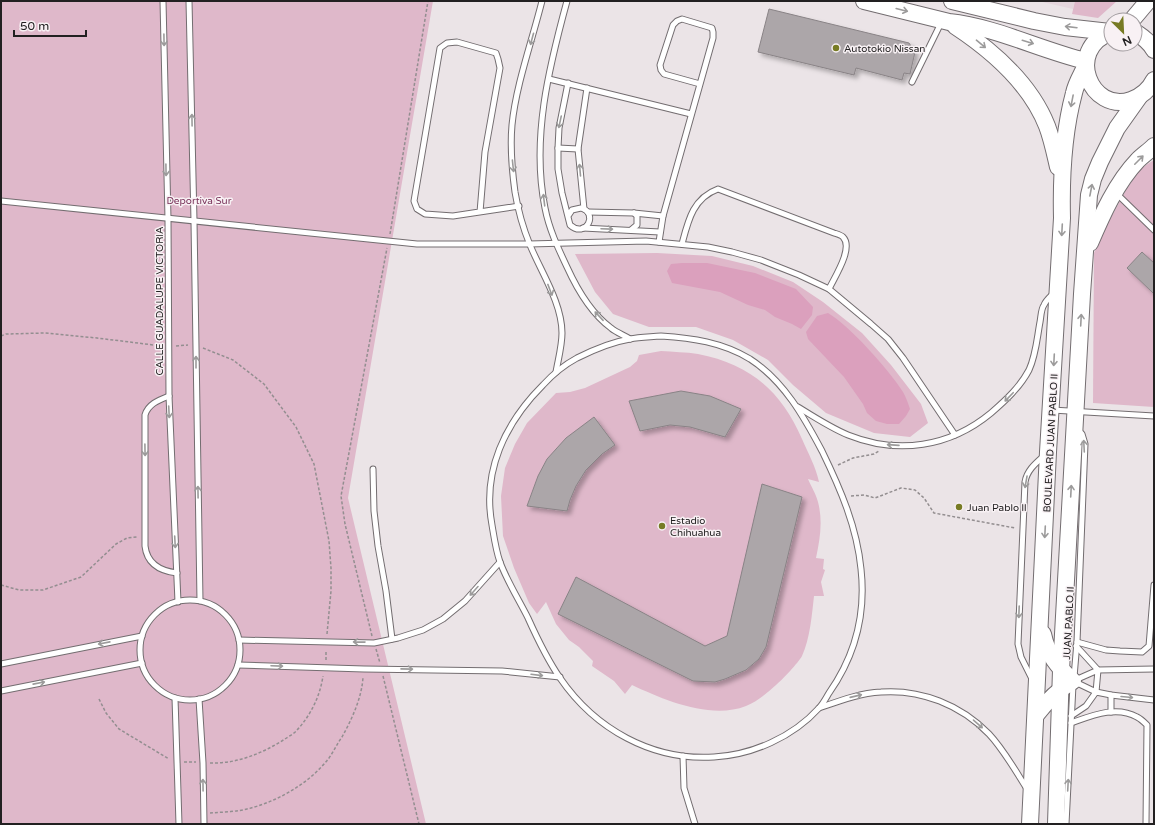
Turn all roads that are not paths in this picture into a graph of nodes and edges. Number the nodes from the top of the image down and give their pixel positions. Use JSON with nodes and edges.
{"nodes":[{"id":1,"x":163,"y":1,"type":"edge"},
{"id":2,"x":189,"y":1,"type":"edge"},
{"id":3,"x":542,"y":1,"type":"edge"},
{"id":4,"x":567,"y":1,"type":"edge"},
{"id":5,"x":864,"y":1,"type":"edge"},
{"id":6,"x":952,"y":1,"type":"edge"},
{"id":7,"x":1148,"y":1,"type":"edge"},
{"id":8,"x":1139,"y":12,"type":"edge"},
{"id":9,"x":946,"y":21,"type":"junction"},
{"id":10,"x":1103,"y":31,"type":"edge"},
{"id":11,"x":1103,"y":35,"type":"edge"},
{"id":12,"x":1143,"y":37,"type":"edge"},
{"id":13,"x":1152,"y":43,"type":"edge"},
{"id":14,"x":1086,"y":63,"type":"junction"},
{"id":15,"x":548,"y":79,"type":"junction"},
{"id":16,"x":912,"y":82,"type":"dead end"},
{"id":17,"x":568,"y":83,"type":"junction"},
{"id":18,"x":700,"y":84,"type":"junction"},
{"id":19,"x":587,"y":88,"type":"junction"},
{"id":20,"x":1148,"y":90,"type":"edge"},
{"id":21,"x":691,"y":114,"type":"junction"},
{"id":22,"x":1154,"y":146,"type":"edge"},
{"id":23,"x":558,"y":148,"type":"junction"},
{"id":24,"x":578,"y":149,"type":"junction"},
{"id":25,"x":1062,"y":186,"type":"junction"},
{"id":26,"x":1115,"y":193,"type":"junction"},
{"id":27,"x":1,"y":201,"type":"edge"},
{"id":28,"x":519,"y":206,"type":"junction"},
{"id":29,"x":586,"y":210,"type":"junction"},
{"id":30,"x":480,"y":212,"type":"junction"},
{"id":31,"x":634,"y":213,"type":"junction"},
{"id":32,"x":568,"y":216,"type":"junction"},
{"id":33,"x":663,"y":216,"type":"junction"},
{"id":34,"x":168,"y":219,"type":"junction"},
{"id":35,"x":194,"y":221,"type":"junction"},
{"id":36,"x":583,"y":228,"type":"junction"},
{"id":37,"x":631,"y":230,"type":"junction"},
{"id":38,"x":1154,"y":230,"type":"edge"},
{"id":39,"x":660,"y":232,"type":"junction"},
{"id":40,"x":658,"y":242,"type":"junction"},
{"id":41,"x":556,"y":243,"type":"junction"},
{"id":42,"x":530,"y":244,"type":"junction"},
{"id":43,"x":682,"y":244,"type":"junction"},
{"id":44,"x":1085,"y":254,"type":"junction"},
{"id":45,"x":829,"y":289,"type":"junction"},
{"id":46,"x":1058,"y":291,"type":"junction"},
{"id":47,"x":1082,"y":294,"type":"junction"},
{"id":48,"x":630,"y":338,"type":"junction"},
{"id":49,"x":556,"y":372,"type":"junction"},
{"id":50,"x":169,"y":396,"type":"junction"},
{"id":51,"x":796,"y":406,"type":"junction"},
{"id":52,"x":1051,"y":410,"type":"junction"},
{"id":53,"x":1154,"y":416,"type":"edge"},
{"id":54,"x":1075,"y":420,"type":"junction"},
{"id":55,"x":955,"y":435,"type":"junction"},
{"id":56,"x":1048,"y":452,"type":"junction"},
{"id":57,"x":373,"y":469,"type":"dead end"},
{"id":58,"x":500,"y":562,"type":"junction"},
{"id":59,"x":1074,"y":564,"type":"junction"},
{"id":60,"x":177,"y":573,"type":"junction"},
{"id":61,"x":1154,"y":585,"type":"edge"},
{"id":62,"x":200,"y":601,"type":"junction"},
{"id":63,"x":178,"y":602,"type":"junction"},
{"id":64,"x":1040,"y":622,"type":"junction"},
{"id":65,"x":142,"y":636,"type":"junction"},
{"id":66,"x":392,"y":639,"type":"junction"},
{"id":67,"x":239,"y":640,"type":"junction"},
{"id":68,"x":1076,"y":644,"type":"junction"},
{"id":69,"x":142,"y":663,"type":"junction"},
{"id":70,"x":1,"y":664,"type":"edge"},
{"id":71,"x":238,"y":665,"type":"junction"},
{"id":72,"x":1154,"y":669,"type":"edge"},
{"id":73,"x":1098,"y":670,"type":"junction"},
{"id":74,"x":560,"y":677,"type":"junction"},
{"id":75,"x":1065,"y":680,"type":"junction"},
{"id":76,"x":1037,"y":689,"type":"junction"},
{"id":77,"x":1,"y":691,"type":"edge"},
{"id":78,"x":1096,"y":692,"type":"junction"},
{"id":79,"x":1111,"y":695,"type":"junction"},
{"id":80,"x":175,"y":698,"type":"junction"},
{"id":81,"x":199,"y":699,"type":"junction"},
{"id":82,"x":1154,"y":700,"type":"edge"},
{"id":83,"x":819,"y":708,"type":"junction"},
{"id":84,"x":1111,"y":712,"type":"junction"},
{"id":85,"x":1036,"y":715,"type":"junction"},
{"id":86,"x":1071,"y":716,"type":"junction"},
{"id":87,"x":1071,"y":723,"type":"junction"},
{"id":88,"x":1147,"y":725,"type":"junction"},
{"id":89,"x":1154,"y":725,"type":"edge"},
{"id":90,"x":683,"y":756,"type":"junction"},
{"id":91,"x":1031,"y":795,"type":"junction"},
{"id":92,"x":179,"y":824,"type":"edge"},
{"id":93,"x":204,"y":824,"type":"edge"},
{"id":94,"x":695,"y":824,"type":"edge"},
{"id":95,"x":1030,"y":824,"type":"edge"},
{"id":96,"x":1056,"y":824,"type":"edge"},
{"id":97,"x":1066,"y":824,"type":"edge"},
{"id":98,"x":1146,"y":824,"type":"edge"}],
"edges":[{"from":1,"to":34,"type":"lane","name":"CALLE GUADALUPE VICTORIA","one_way":true},
{"from":35,"to":2,"type":"lane","one_way":true},
{"from":3,"to":28,"type":"lane","one_way":true},
{"from":4,"to":15,"type":"lane"},
{"from":5,"to":9,"type":"main road","one_way":true},
{"from":10,"to":6,"type":"main road","one_way":true},
{"from":7,"to":8,"type":"main road"},
{"from":9,"to":14,"type":"main road","one_way":true},
{"from":9,"to":16,"type":"lane"},
{"from":9,"to":25,"type":"main road","one_way":true},
{"from":11,"to":14,"type":"main road","name":"BOULEVARD JUAN PABLO II"},
{"from":12,"to":13,"type":"main road"},
{"from":14,"to":20,"type":"main road"},
{"from":14,"to":25,"type":"main road","name":"BOULEVARD JUAN PABLO II","one_way":true},
{"from":15,"to":17,"type":"lane"},
{"from":41,"to":15,"type":"lane","one_way":true},
{"from":17,"to":19,"type":"lane"},
{"from":17,"to":23,"type":"lane","one_way":true},
{"from":18,"to":18,"type":"lane"},
{"from":18,"to":21,"type":"lane"},
{"from":19,"to":21,"type":"lane"},
{"from":19,"to":24,"type":"lane"},
{"from":44,"to":20,"type":"main road","one_way":true},
{"from":21,"to":33,"type":"lane"},
{"from":26,"to":22,"type":"main road","one_way":true},
{"from":23,"to":24,"type":"lane"},
{"from":23,"to":32,"type":"lane"},
{"from":29,"to":24,"type":"lane","one_way":true},
{"from":25,"to":46,"type":"main road","name":"BOULEVARD JUAN PABLO II","one_way":true},
{"from":26,"to":38,"type":"lane"},
{"from":26,"to":44,"type":"main road"},
{"from":27,"to":34,"type":"lane"},
{"from":28,"to":30,"type":"lane"},
{"from":28,"to":42,"type":"lane"},
{"from":29,"to":31,"type":"lane"},
{"from":29,"to":32,"type":"lane"},
{"from":29,"to":36,"type":"lane"},
{"from":30,"to":30,"type":"lane"},
{"from":31,"to":33,"type":"lane"},
{"from":31,"to":37,"type":"lane"},
{"from":32,"to":36,"type":"lane"},
{"from":33,"to":39,"type":"lane"},
{"from":34,"to":35,"type":"lane"},
{"from":34,"to":50,"type":"lane","name":"CALLE GUADALUPE VICTORIA"},
{"from":35,"to":42,"type":"lane"},
{"from":62,"to":35,"type":"lane","one_way":true},
{"from":36,"to":37,"type":"lane","one_way":true},
{"from":37,"to":39,"type":"lane"},
{"from":39,"to":40,"type":"lane"},
{"from":40,"to":41,"type":"lane"},
{"from":40,"to":43,"type":"lane"},
{"from":41,"to":42,"type":"lane"},
{"from":48,"to":41,"type":"lane","one_way":true},
{"from":42,"to":49,"type":"lane","one_way":true},
{"from":43,"to":45,"type":"lane"},
{"from":43,"to":45,"type":"lane"},
{"from":44,"to":47,"type":"main road"},
{"from":45,"to":55,"type":"lane"},
{"from":46,"to":47,"type":"main road"},
{"from":46,"to":52,"type":"main road","name":"BOULEVARD JUAN PABLO II","one_way":true},
{"from":46,"to":55,"type":"lane","one_way":true},
{"from":54,"to":47,"type":"main road","one_way":true},
{"from":48,"to":49,"type":"lane"},
{"from":48,"to":51,"type":"lane"},
{"from":49,"to":58,"type":"lane"},
{"from":50,"to":60,"type":"lane","name":"CALLE GUADALUPE VICTORIA","one_way":true},
{"from":50,"to":60,"type":"lane","one_way":true},
{"from":55,"to":51,"type":"lane","one_way":true},
{"from":51,"to":83,"type":"lane"},
{"from":52,"to":54,"type":"lane"},
{"from":52,"to":56,"type":"main road","name":"BOULEVARD JUAN PABLO II"},
{"from":53,"to":54,"type":"lane"},
{"from":59,"to":54,"type":"main road","one_way":true},
{"from":56,"to":64,"type":"main road","name":"BOULEVARD JUAN PABLO II","one_way":true},
{"from":56,"to":76,"type":"lane","one_way":true},
{"from":57,"to":66,"type":"lane"},
{"from":58,"to":66,"type":"lane","one_way":true},
{"from":58,"to":74,"type":"lane"},
{"from":59,"to":68,"type":"lane","name":"JUAN PABLO II"},
{"from":59,"to":75,"type":"main road"},
{"from":60,"to":63,"type":"lane","name":"CALLE GUADALUPE VICTORIA"},
{"from":61,"to":68,"type":"lane"},
{"from":62,"to":63,"type":"lane"},
{"from":62,"to":67,"type":"lane"},
{"from":63,"to":65,"type":"lane"},
{"from":64,"to":75,"type":"main road"},
{"from":64,"to":76,"type":"main road","name":"BOULEVARD JUAN PABLO II"},
{"from":65,"to":69,"type":"lane"},
{"from":65,"to":70,"type":"lane","one_way":true},
{"from":66,"to":67,"type":"lane","one_way":true},
{"from":67,"to":71,"type":"lane"},
{"from":68,"to":73,"type":"lane"},
{"from":68,"to":75,"type":"lane","name":"JUAN PABLO II"},
{"from":77,"to":69,"type":"lane","one_way":true},
{"from":69,"to":80,"type":"lane"},
{"from":71,"to":74,"type":"lane","one_way":true},
{"from":71,"to":81,"type":"lane"},
{"from":72,"to":73,"type":"lane"},
{"from":73,"to":75,"type":"lane"},
{"from":73,"to":78,"type":"lane"},
{"from":74,"to":90,"type":"lane"},
{"from":75,"to":78,"type":"lane"},
{"from":75,"to":85,"type":"main road"},
{"from":75,"to":86,"type":"lane","name":"JUAN PABLO II"},
{"from":75,"to":96,"type":"main road"},
{"from":76,"to":85,"type":"main road","name":"BOULEVARD JUAN PABLO II"},
{"from":78,"to":79,"type":"lane"},
{"from":78,"to":86,"type":"lane"},
{"from":79,"to":82,"type":"lane","one_way":true},
{"from":79,"to":84,"type":"lane"},
{"from":80,"to":81,"type":"lane"},
{"from":80,"to":92,"type":"lane"},
{"from":93,"to":81,"type":"lane","one_way":true},
{"from":83,"to":90,"type":"lane"},
{"from":83,"to":91,"type":"lane","one_way":true},
{"from":84,"to":87,"type":"lane"},
{"from":84,"to":88,"type":"lane"},
{"from":85,"to":91,"type":"main road","name":"BOULEVARD JUAN PABLO II"},
{"from":86,"to":87,"type":"lane","name":"JUAN PABLO II"},
{"from":97,"to":87,"type":"lane","name":"JUAN PABLO II","one_way":true},
{"from":88,"to":89,"type":"lane"},
{"from":88,"to":98,"type":"lane"},
{"from":90,"to":94,"type":"lane"},
{"from":91,"to":95,"type":"main road","name":"BOULEVARD JUAN PABLO II"}]}
